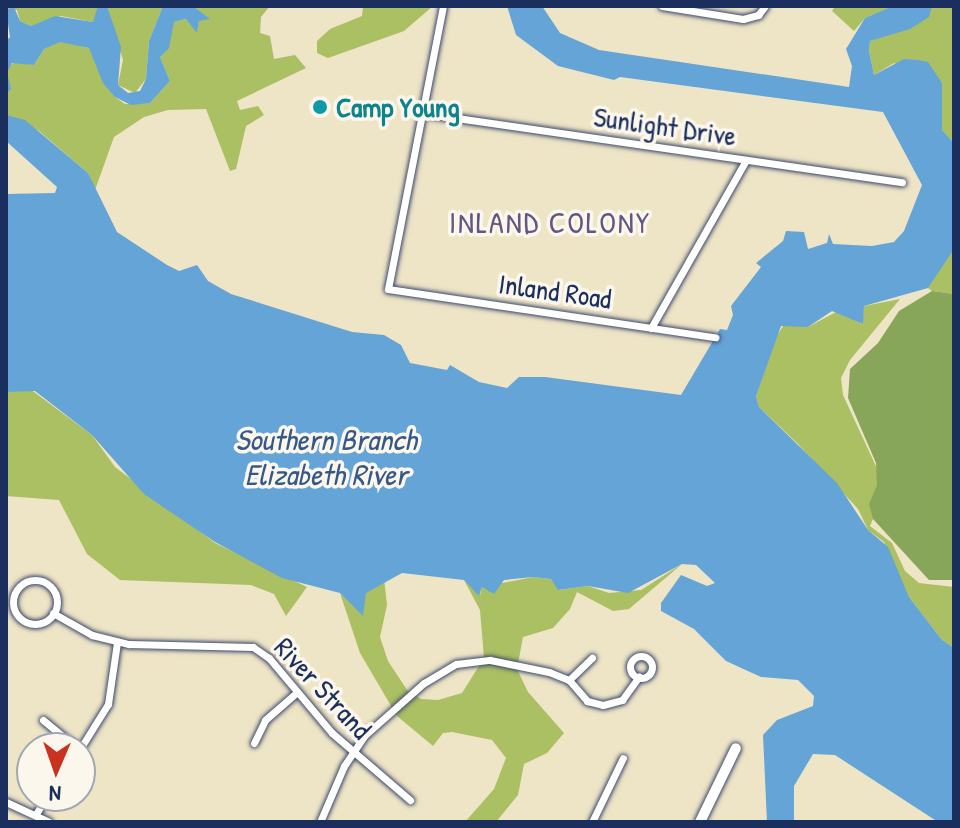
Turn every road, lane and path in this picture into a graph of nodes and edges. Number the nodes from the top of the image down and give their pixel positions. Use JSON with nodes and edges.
{"nodes":[{"id":1,"x":443,"y":6,"type":"edge"},
{"id":2,"x":662,"y":6,"type":"edge"},
{"id":3,"x":765,"y":6,"type":"edge"},
{"id":4,"x":678,"y":7,"type":"edge"},
{"id":5,"x":422,"y":113,"type":"junction"},
{"id":6,"x":746,"y":160,"type":"junction"},
{"id":7,"x":902,"y":182,"type":"dead end"},
{"id":8,"x":651,"y":328,"type":"junction"},
{"id":9,"x":715,"y":337,"type":"dead end"},
{"id":10,"x":53,"y":613,"type":"junction"},
{"id":11,"x":117,"y":642,"type":"junction"},
{"id":12,"x":592,"y":658,"type":"dead end"},
{"id":13,"x":639,"y":677,"type":"dead end"},
{"id":14,"x":569,"y":680,"type":"junction"},
{"id":15,"x":296,"y":693,"type":"junction"},
{"id":16,"x":43,"y":720,"type":"dead end"},
{"id":17,"x":58,"y":732,"type":"edge"},
{"id":18,"x":90,"y":732,"type":"edge"},
{"id":19,"x":254,"y":743,"type":"dead end"},
{"id":20,"x":736,"y":748,"type":"dead end"},
{"id":21,"x":353,"y":753,"type":"junction"},
{"id":22,"x":623,"y":758,"type":"dead end"},
{"id":23,"x":410,"y":800,"type":"dead end"},
{"id":24,"x":6,"y":802,"type":"edge"},
{"id":25,"x":36,"y":814,"type":"joint"},
{"id":26,"x":49,"y":822,"type":"edge"},
{"id":27,"x":320,"y":822,"type":"edge"},
{"id":28,"x":592,"y":822,"type":"edge"},
{"id":29,"x":700,"y":822,"type":"edge"}],
"edges":[{"from":1,"to":5,"type":"street"},
{"from":2,"to":4,"type":"street"},
{"from":3,"to":4,"type":"street"},
{"from":5,"to":6,"type":"street","name":"Sunlight Drive"},
{"from":5,"to":8,"type":"street","name":"Inland Road"},
{"from":6,"to":7,"type":"street","name":"Sunlight Drive"},
{"from":6,"to":8,"type":"street"},
{"from":8,"to":9,"type":"street","name":"Inland Road"},
{"from":10,"to":10,"type":"street","name":"River Strand"},
{"from":10,"to":11,"type":"street","name":"River Strand"},
{"from":11,"to":15,"type":"street","name":"River Strand"},
{"from":11,"to":18,"type":"street"},
{"from":12,"to":14,"type":"street"},
{"from":13,"to":14,"type":"street"},
{"from":14,"to":21,"type":"street"},
{"from":15,"to":19,"type":"street"},
{"from":15,"to":21,"type":"street","name":"River Strand"},
{"from":16,"to":17,"type":"street"},
{"from":20,"to":29,"type":"street"},
{"from":21,"to":23,"type":"street","name":"River Strand"},
{"from":21,"to":27,"type":"street"},
{"from":22,"to":28,"type":"street"},
{"from":24,"to":25,"type":"street"},
{"from":25,"to":26,"type":"street"}]}
